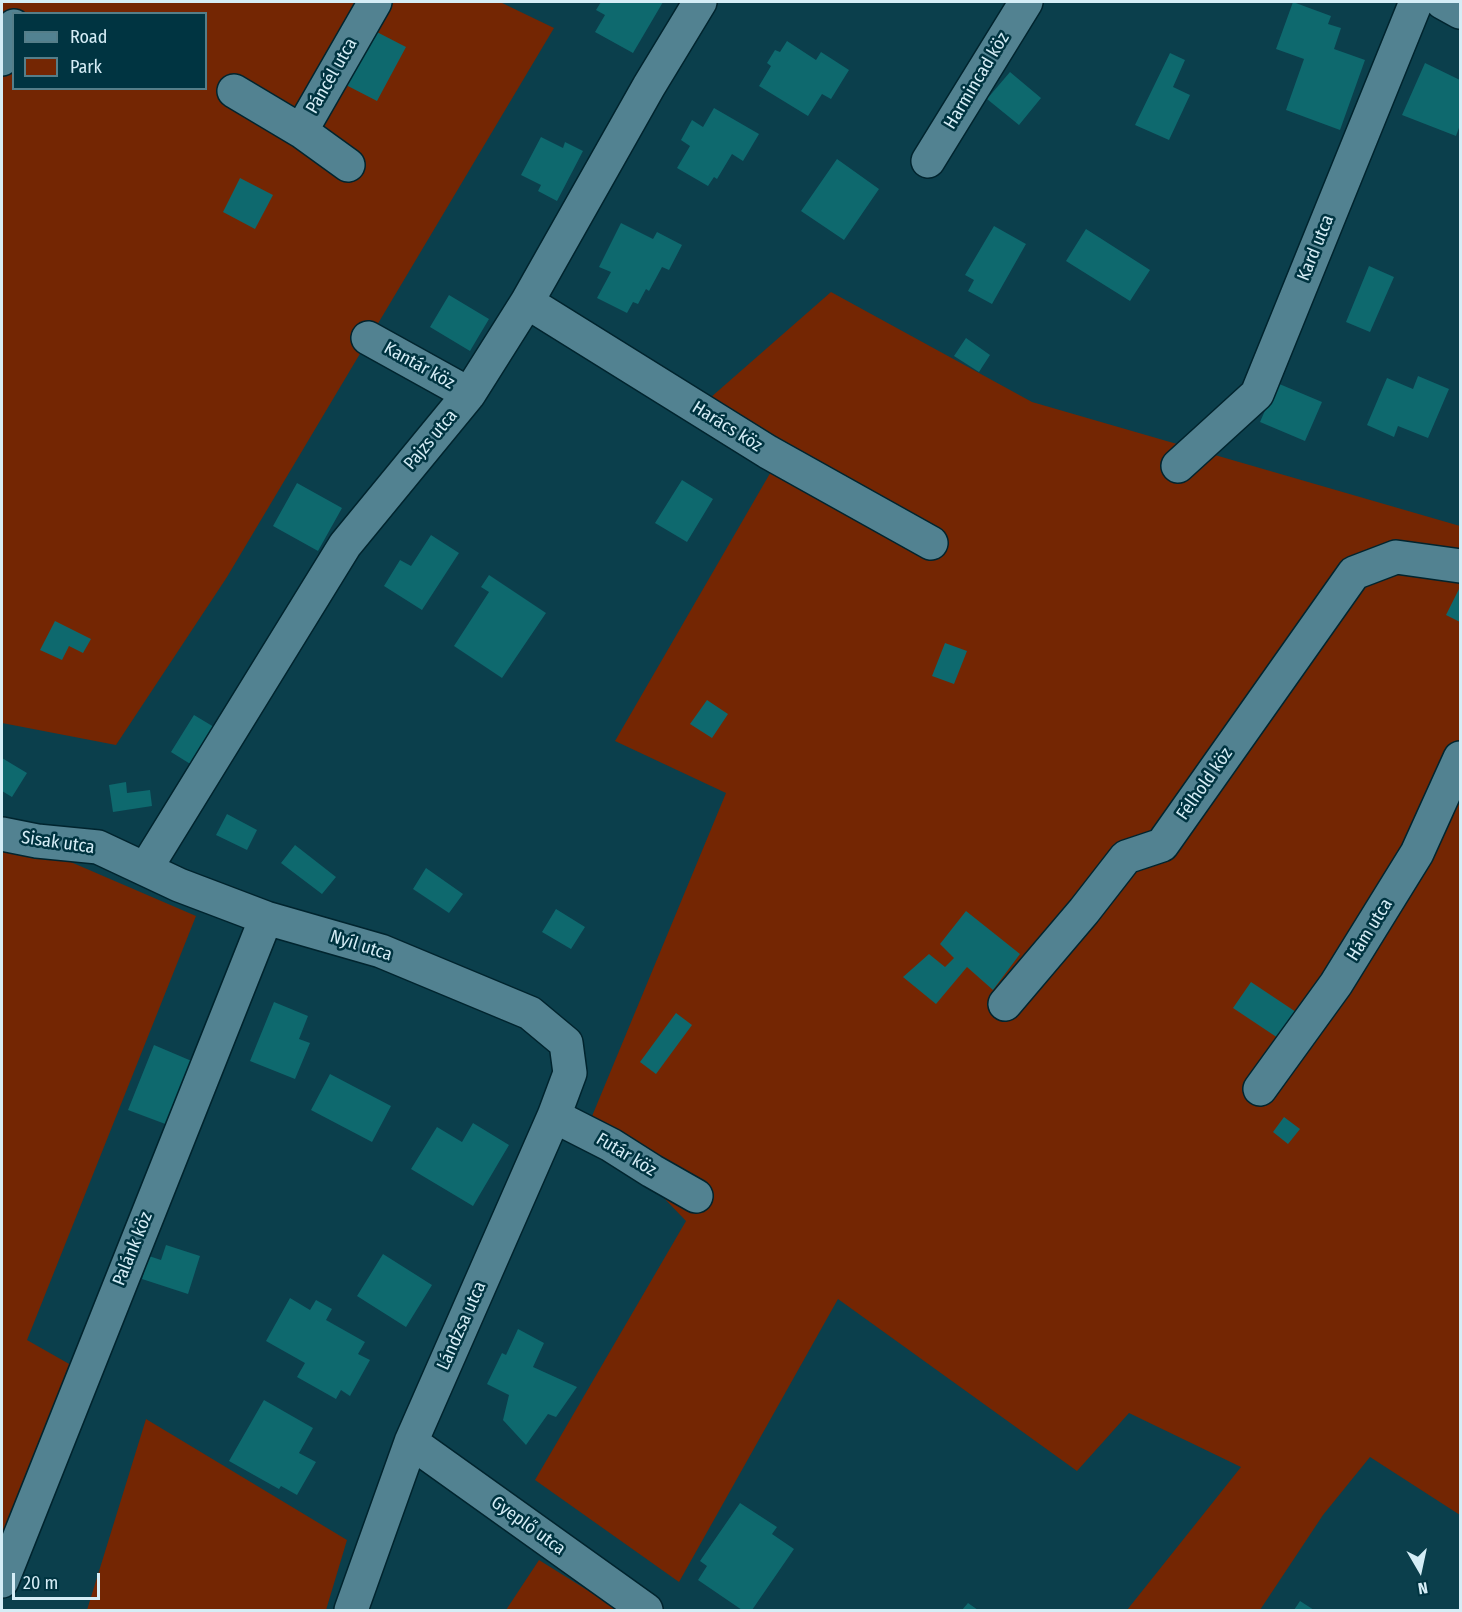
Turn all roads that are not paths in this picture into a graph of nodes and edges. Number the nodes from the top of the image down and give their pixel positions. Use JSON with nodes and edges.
{"nodes":[{"id":1,"x":375,"y":2,"type":"edge"},
{"id":2,"x":700,"y":2,"type":"edge"},
{"id":3,"x":1026,"y":2,"type":"edge"},
{"id":4,"x":1416,"y":2,"type":"edge"},
{"id":5,"x":1442,"y":2,"type":"edge"},
{"id":6,"x":1461,"y":12,"type":"edge"},
{"id":7,"x":12,"y":32,"type":"edge"},
{"id":8,"x":2,"y":59,"type":"edge"},
{"id":9,"x":234,"y":92,"type":"dead end"},
{"id":10,"x":301,"y":131,"type":"junction"},
{"id":11,"x":928,"y":161,"type":"dead end"},
{"id":12,"x":348,"y":165,"type":"dead end"},
{"id":13,"x":527,"y":302,"type":"junction"},
{"id":14,"x":368,"y":338,"type":"dead end"},
{"id":15,"x":470,"y":394,"type":"junction"},
{"id":16,"x":1178,"y":466,"type":"dead end"},
{"id":17,"x":932,"y":543,"type":"dead end"},
{"id":18,"x":1461,"y":566,"type":"edge"},
{"id":19,"x":1461,"y":758,"type":"edge"},
{"id":20,"x":2,"y":834,"type":"edge"},
{"id":21,"x":146,"y":868,"type":"junction"},
{"id":22,"x":266,"y":918,"type":"junction"},
{"id":23,"x":1005,"y":1004,"type":"dead end"},
{"id":24,"x":566,"y":1043,"type":"joint"},
{"id":25,"x":1260,"y":1089,"type":"dead end"},
{"id":26,"x":554,"y":1116,"type":"junction"},
{"id":27,"x":696,"y":1196,"type":"dead end"},
{"id":28,"x":411,"y":1442,"type":"junction"},
{"id":29,"x":2,"y":1581,"type":"edge"},
{"id":30,"x":351,"y":1611,"type":"edge"},
{"id":31,"x":646,"y":1611,"type":"edge"}],
"edges":[{"from":1,"to":10,"type":"street","name":"Páncél utca"},
{"from":2,"to":13,"type":"street","name":"Pajzs utca"},
{"from":3,"to":11,"type":"street","name":"Harmincad köz"},
{"from":4,"to":16,"type":"street","name":"Kard utca"},
{"from":5,"to":6,"type":"street"},
{"from":7,"to":8,"type":"street"},
{"from":9,"to":10,"type":"street"},
{"from":10,"to":12,"type":"street","name":"Páncél utca"},
{"from":13,"to":15,"type":"street","name":"Pajzs utca"},
{"from":13,"to":17,"type":"street","name":"Harács köz"},
{"from":14,"to":15,"type":"street","name":"Kantár köz"},
{"from":15,"to":21,"type":"street","name":"Pajzs utca"},
{"from":18,"to":23,"type":"street","name":"Félhold köz"},
{"from":19,"to":25,"type":"street","name":"Hám utca"},
{"from":20,"to":21,"type":"street","name":"Sisak utca"},
{"from":21,"to":22,"type":"street","name":"Nyíl utca"},
{"from":22,"to":24,"type":"street","name":"Nyíl utca"},
{"from":22,"to":29,"type":"street","name":"Palánk köz"},
{"from":24,"to":26,"type":"street","name":"Lándzsa utca"},
{"from":26,"to":27,"type":"street","name":"Futár köz"},
{"from":26,"to":28,"type":"street","name":"Lándzsa utca"},
{"from":28,"to":30,"type":"street","name":"Lándzsa utca"},
{"from":28,"to":31,"type":"street","name":"Gyeplő utca"}]}
